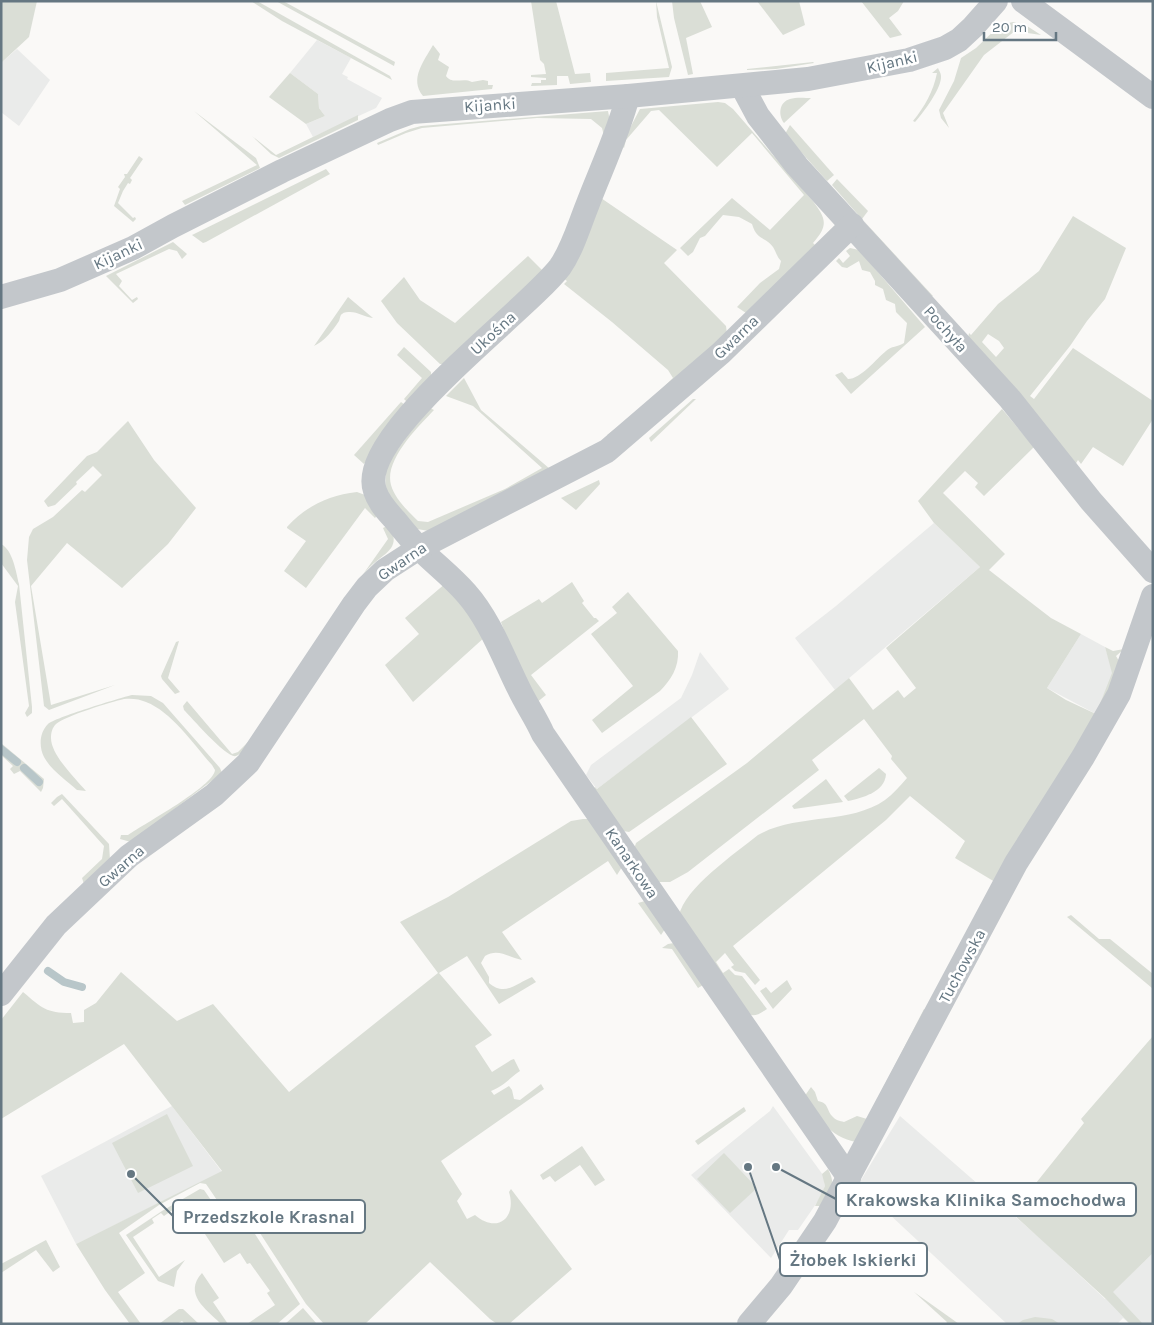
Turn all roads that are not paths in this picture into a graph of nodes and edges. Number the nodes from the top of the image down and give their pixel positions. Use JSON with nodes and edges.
{"nodes":[{"id":1,"x":996,"y":1,"type":"edge"},
{"id":2,"x":1024,"y":1,"type":"edge"},
{"id":3,"x":742,"y":86,"type":"junction"},
{"id":4,"x":628,"y":96,"type":"junction"},
{"id":5,"x":1153,"y":97,"type":"edge"},
{"id":6,"x":852,"y":225,"type":"junction"},
{"id":7,"x":1,"y":297,"type":"edge"},
{"id":8,"x":419,"y":548,"type":"junction"},
{"id":9,"x":1153,"y":571,"type":"edge"},
{"id":10,"x":1153,"y":596,"type":"edge"},
{"id":11,"x":1,"y":994,"type":"edge"},
{"id":12,"x":849,"y":1178,"type":"junction"},
{"id":13,"x":749,"y":1324,"type":"edge"}],
"edges":[{"from":1,"to":3,"type":"street","name":"Kijanki"},
{"from":2,"to":5,"type":"street"},
{"from":3,"to":4,"type":"street","name":"Kijanki"},
{"from":3,"to":6,"type":"street","name":"Pochyła"},
{"from":4,"to":7,"type":"street","name":"Kijanki"},
{"from":4,"to":8,"type":"street","name":"Ukośna"},
{"from":6,"to":8,"type":"street","name":"Gwarna"},
{"from":6,"to":9,"type":"street","name":"Pochyła"},
{"from":8,"to":11,"type":"street","name":"Gwarna"},
{"from":8,"to":12,"type":"street","name":"Kanarkowa"},
{"from":10,"to":12,"type":"street","name":"Tuchowska"},
{"from":12,"to":13,"type":"street","name":"Tuchowska"}]}
